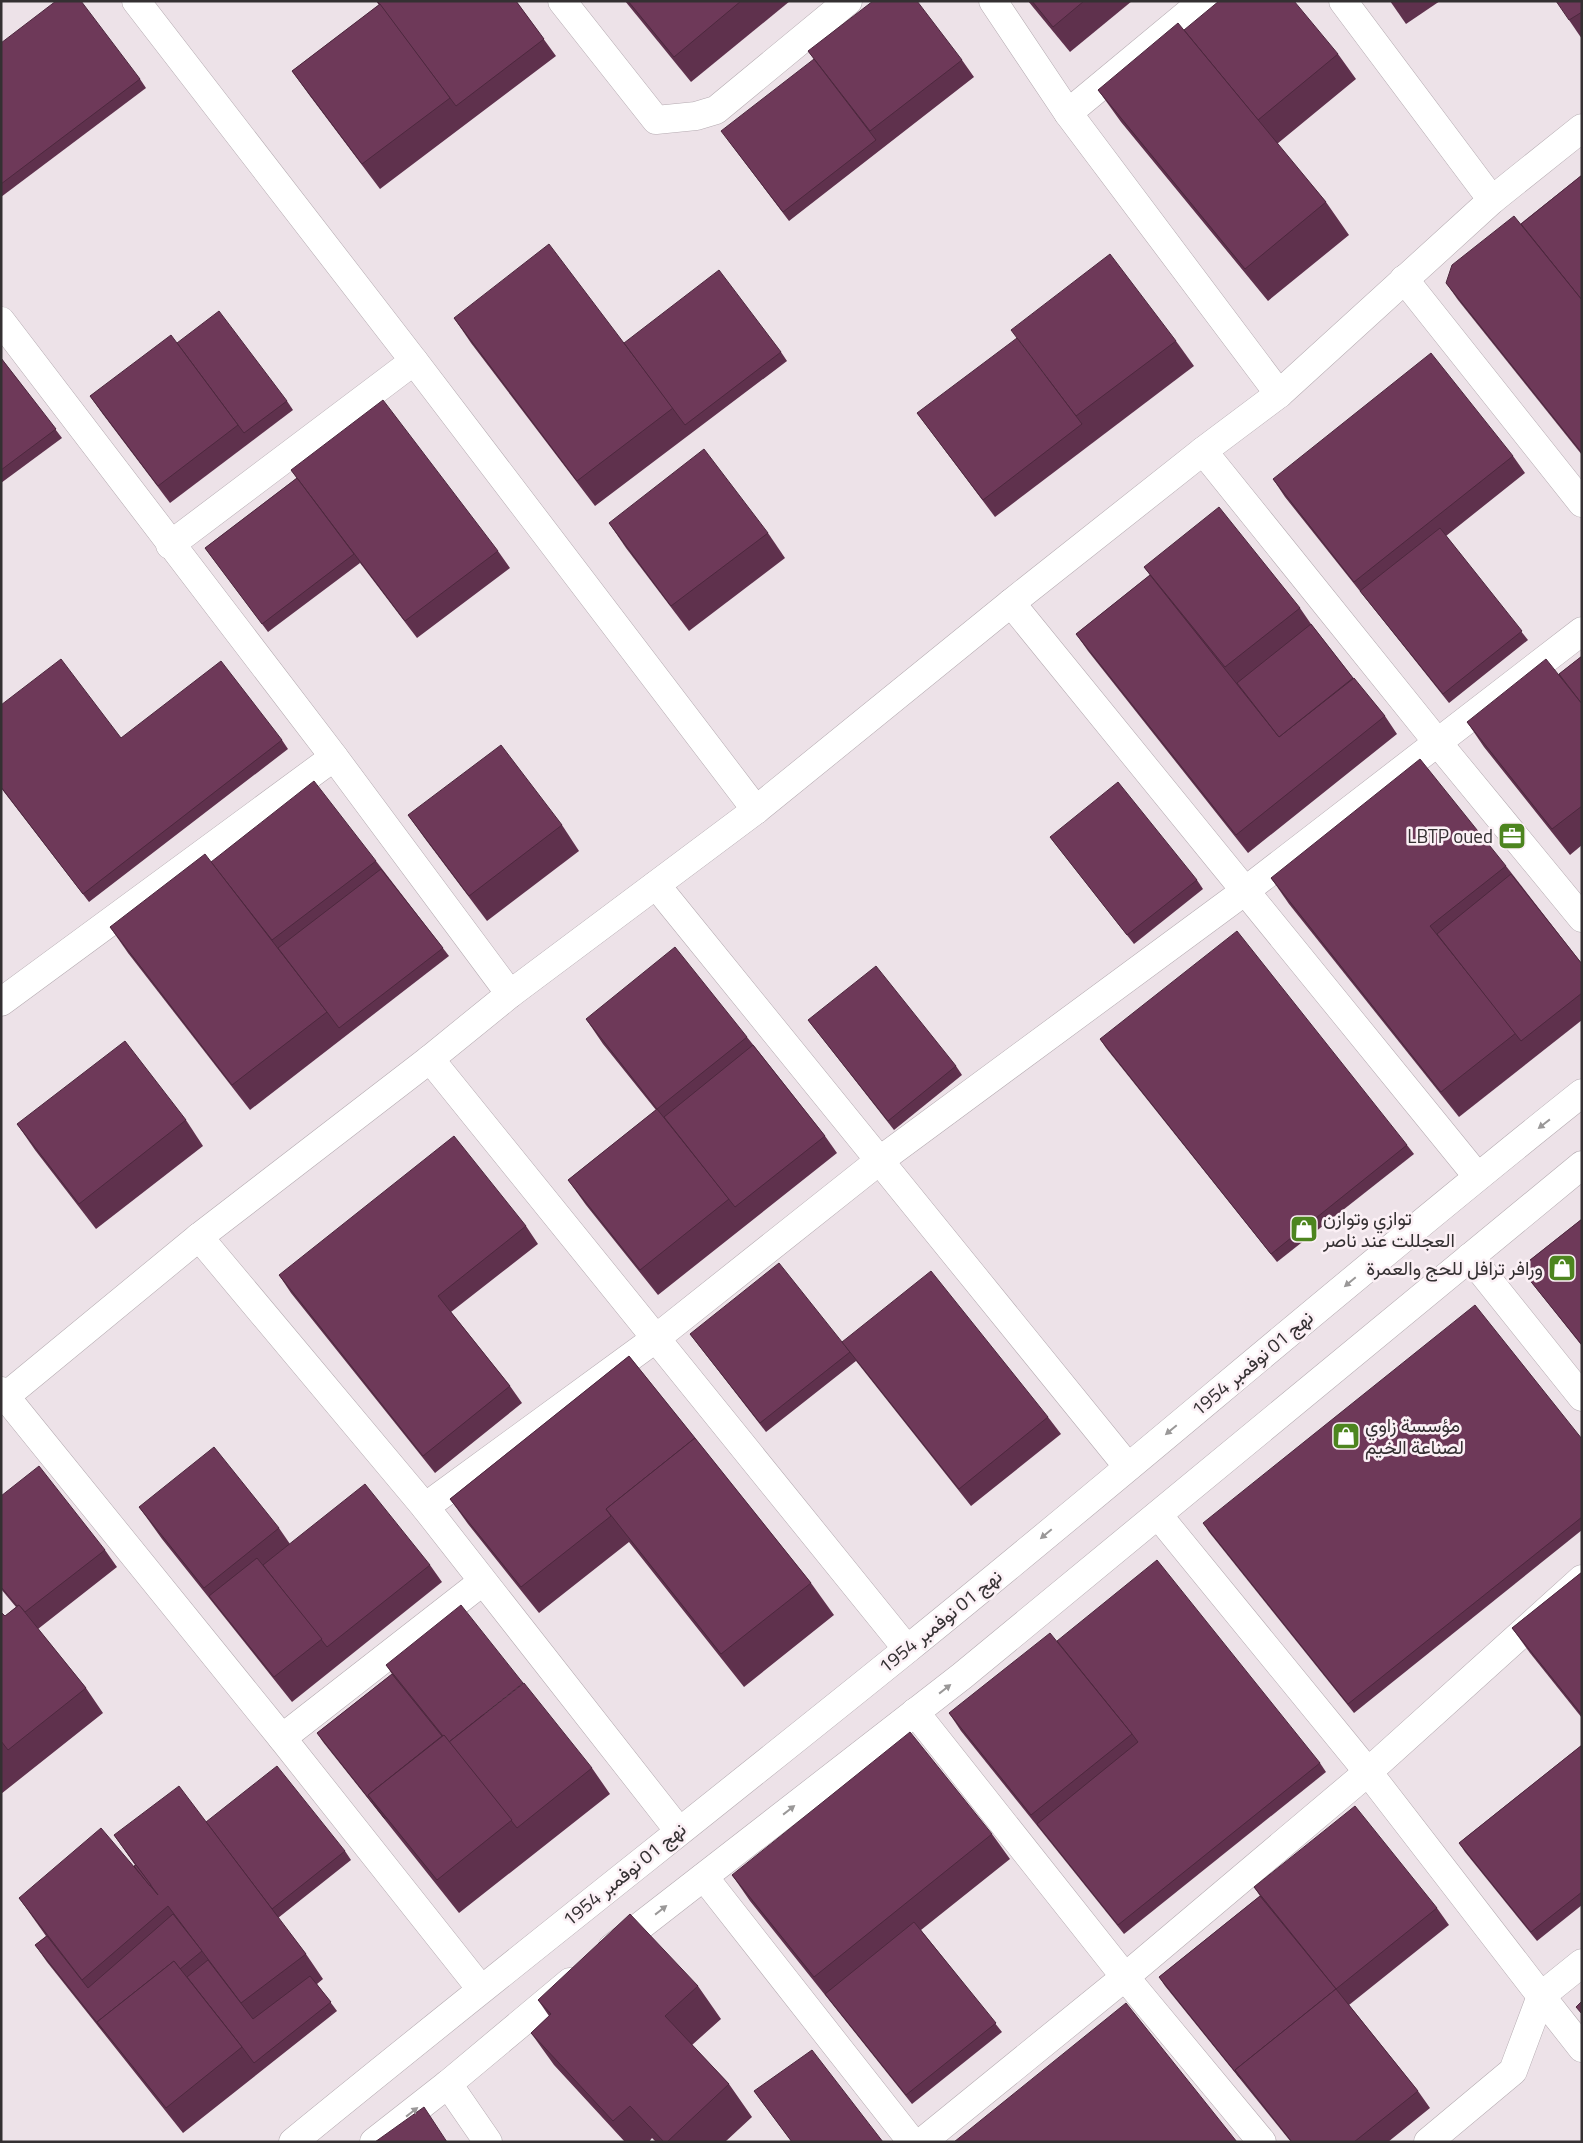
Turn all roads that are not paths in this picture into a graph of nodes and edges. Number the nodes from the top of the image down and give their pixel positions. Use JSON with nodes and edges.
{"nodes":[{"id":1,"x":136,"y":1,"type":"edge"},
{"id":2,"x":562,"y":1,"type":"edge"},
{"id":3,"x":848,"y":1,"type":"edge"},
{"id":4,"x":994,"y":1,"type":"edge"},
{"id":5,"x":1203,"y":1,"type":"edge"},
{"id":6,"x":1343,"y":1,"type":"edge"},
{"id":7,"x":1068,"y":113,"type":"junction"},
{"id":8,"x":1582,"y":128,"type":"edge"},
{"id":9,"x":1492,"y":200,"type":"junction"},
{"id":10,"x":1404,"y":279,"type":"junction"},
{"id":11,"x":1,"y":321,"type":"edge"},
{"id":12,"x":414,"y":361,"type":"junction"},
{"id":13,"x":1280,"y":394,"type":"junction"},
{"id":14,"x":1203,"y":451,"type":"junction"},
{"id":15,"x":1582,"y":503,"type":"edge"},
{"id":16,"x":170,"y":545,"type":"junction"},
{"id":17,"x":1011,"y":603,"type":"junction"},
{"id":18,"x":1582,"y":631,"type":"edge"},
{"id":19,"x":1438,"y":743,"type":"junction"},
{"id":20,"x":334,"y":757,"type":"junction"},
{"id":21,"x":756,"y":810,"type":"junction"},
{"id":22,"x":656,"y":885,"type":"junction"},
{"id":23,"x":1245,"y":891,"type":"junction"},
{"id":24,"x":1582,"y":918,"type":"edge"},
{"id":25,"x":510,"y":994,"type":"junction"},
{"id":26,"x":1,"y":1002,"type":"edge"},
{"id":27,"x":430,"y":1060,"type":"junction"},
{"id":28,"x":1582,"y":1093,"type":"edge"},
{"id":29,"x":880,"y":1161,"type":"junction"},
{"id":30,"x":1582,"y":1166,"type":"edge"},
{"id":31,"x":1477,"y":1176,"type":"junction"},
{"id":32,"x":200,"y":1237,"type":"junction"},
{"id":33,"x":1470,"y":1257,"type":"junction"},
{"id":34,"x":655,"y":1339,"type":"junction"},
{"id":35,"x":3,"y":1396,"type":"edge"},
{"id":36,"x":1582,"y":1397,"type":"edge"},
{"id":37,"x":1128,"y":1466,"type":"junction"},
{"id":38,"x":425,"y":1507,"type":"junction"},
{"id":39,"x":1158,"y":1515,"type":"junction"},
{"id":40,"x":1582,"y":1579,"type":"edge"},
{"id":41,"x":482,"y":1582,"type":"junction"},
{"id":42,"x":907,"y":1649,"type":"junction"},
{"id":43,"x":915,"y":1712,"type":"junction"},
{"id":44,"x":282,"y":1738,"type":"junction"},
{"id":45,"x":1368,"y":1772,"type":"junction"},
{"id":46,"x":679,"y":1831,"type":"junction"},
{"id":47,"x":704,"y":1877,"type":"junction"},
{"id":48,"x":1582,"y":1962,"type":"edge"},
{"id":49,"x":1125,"y":1977,"type":"junction"},
{"id":50,"x":480,"y":1989,"type":"junction"},
{"id":51,"x":1540,"y":1996,"type":"junction"},
{"id":52,"x":1582,"y":2048,"type":"edge"},
{"id":53,"x":448,"y":2084,"type":"junction"},
{"id":54,"x":293,"y":2142,"type":"edge"},
{"id":55,"x":374,"y":2142,"type":"edge"},
{"id":56,"x":488,"y":2142,"type":"edge"},
{"id":57,"x":912,"y":2142,"type":"edge"},
{"id":58,"x":922,"y":2142,"type":"edge"},
{"id":59,"x":1262,"y":2142,"type":"edge"},
{"id":60,"x":1428,"y":2142,"type":"edge"}],
"edges":[{"from":1,"to":12,"type":"street"},
{"from":2,"to":3,"type":"street"},
{"from":4,"to":7,"type":"street"},
{"from":5,"to":7,"type":"street"},
{"from":6,"to":9,"type":"street"},
{"from":7,"to":13,"type":"street"},
{"from":8,"to":9,"type":"street"},
{"from":9,"to":10,"type":"street"},
{"from":10,"to":13,"type":"street"},
{"from":10,"to":15,"type":"street"},
{"from":11,"to":16,"type":"street"},
{"from":12,"to":16,"type":"street"},
{"from":12,"to":21,"type":"street"},
{"from":13,"to":14,"type":"street"},
{"from":14,"to":17,"type":"street"},
{"from":14,"to":19,"type":"street"},
{"from":16,"to":20,"type":"street"},
{"from":17,"to":21,"type":"street"},
{"from":17,"to":23,"type":"street"},
{"from":18,"to":19,"type":"street"},
{"from":19,"to":23,"type":"street"},
{"from":19,"to":24,"type":"street"},
{"from":20,"to":25,"type":"street"},
{"from":20,"to":26,"type":"street"},
{"from":21,"to":22,"type":"street"},
{"from":22,"to":25,"type":"street"},
{"from":22,"to":29,"type":"street"},
{"from":23,"to":29,"type":"street"},
{"from":23,"to":31,"type":"street"},
{"from":25,"to":27,"type":"street"},
{"from":27,"to":32,"type":"street"},
{"from":27,"to":34,"type":"street"},
{"from":28,"to":31,"type":"street","name":"نهج 01 نوفمبر 1954","one_way":true},
{"from":29,"to":34,"type":"street"},
{"from":29,"to":37,"type":"street"},
{"from":30,"to":33,"type":"street"},
{"from":31,"to":37,"type":"street","name":"نهج 01 نوفمبر 1954","one_way":true},
{"from":32,"to":35,"type":"street"},
{"from":32,"to":38,"type":"street"},
{"from":33,"to":36,"type":"street"},
{"from":33,"to":39,"type":"street"},
{"from":34,"to":38,"type":"street"},
{"from":34,"to":42,"type":"street"},
{"from":35,"to":44,"type":"street"},
{"from":37,"to":42,"type":"street","name":"نهج 01 نوفمبر 1954","one_way":true},
{"from":38,"to":41,"type":"street"},
{"from":43,"to":39,"type":"street","one_way":true},
{"from":39,"to":45,"type":"street"},
{"from":40,"to":45,"type":"street"},
{"from":41,"to":44,"type":"street"},
{"from":41,"to":46,"type":"street"},
{"from":42,"to":46,"type":"street","name":"نهج 01 نوفمبر 1954"},
{"from":47,"to":43,"type":"street","one_way":true},
{"from":43,"to":49,"type":"street"},
{"from":44,"to":50,"type":"street"},
{"from":45,"to":49,"type":"street"},
{"from":45,"to":51,"type":"street"},
{"from":46,"to":50,"type":"street","name":"نهج 01 نوفمبر 1954"},
{"from":53,"to":47,"type":"street","one_way":true},
{"from":47,"to":57,"type":"street"},
{"from":48,"to":51,"type":"street"},
{"from":49,"to":58,"type":"street"},
{"from":49,"to":59,"type":"street"},
{"from":50,"to":54,"type":"street","name":"نهج 01 نوفمبر 1954"},
{"from":51,"to":52,"type":"street"},
{"from":51,"to":60,"type":"street"},
{"from":55,"to":53,"type":"street","one_way":true},
{"from":53,"to":56,"type":"street"}]}
